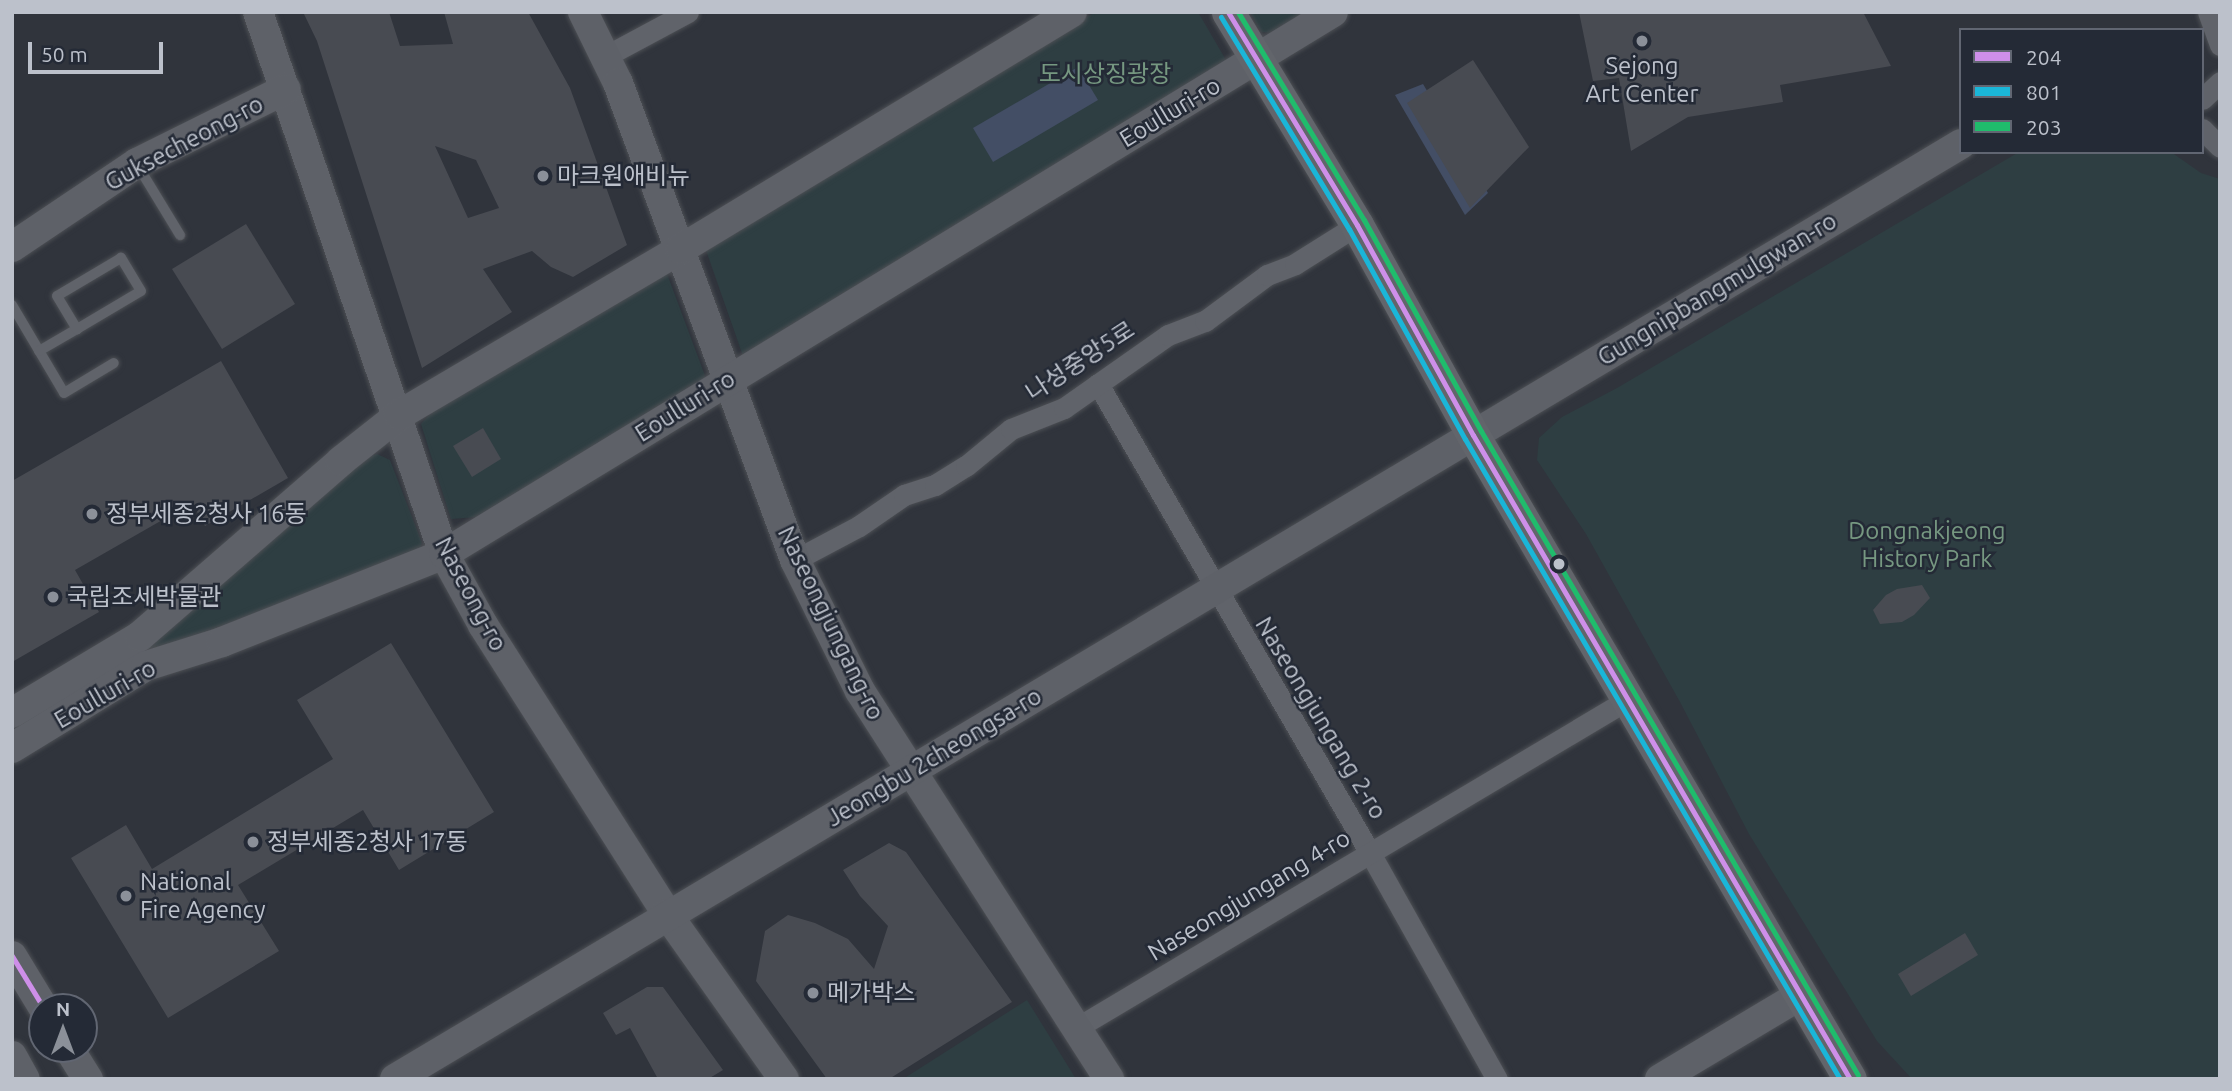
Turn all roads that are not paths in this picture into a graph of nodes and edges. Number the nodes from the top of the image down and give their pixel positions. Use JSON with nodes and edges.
{"nodes":[{"id":1,"x":258,"y":12,"type":"edge"},
{"id":2,"x":583,"y":12,"type":"edge"},
{"id":3,"x":688,"y":12,"type":"edge"},
{"id":4,"x":1072,"y":12,"type":"edge"},
{"id":5,"x":1228,"y":12,"type":"edge"},
{"id":6,"x":1334,"y":12,"type":"edge"},
{"id":7,"x":2208,"y":12,"type":"edge"},
{"id":8,"x":2220,"y":44,"type":"edge"},
{"id":9,"x":606,"y":56,"type":"junction"},
{"id":10,"x":1255,"y":61,"type":"junction"},
{"id":11,"x":2220,"y":82,"type":"edge"},
{"id":12,"x":286,"y":89,"type":"junction"},
{"id":13,"x":2204,"y":97,"type":"edge"},
{"id":14,"x":2204,"y":131,"type":"edge"},
{"id":15,"x":1959,"y":145,"type":"edge"},
{"id":16,"x":2220,"y":147,"type":"edge"},
{"id":17,"x":137,"y":163,"type":"junction"},
{"id":18,"x":1357,"y":225,"type":"junction"},
{"id":19,"x":180,"y":235,"type":"dead end"},
{"id":20,"x":12,"y":247,"type":"edge"},
{"id":21,"x":681,"y":249,"type":"junction"},
{"id":22,"x":12,"y":305,"type":"edge"},
{"id":23,"x":77,"y":329,"type":"junction"},
{"id":24,"x":39,"y":351,"type":"junction"},
{"id":25,"x":114,"y":363,"type":"dead end"},
{"id":26,"x":730,"y":379,"type":"junction"},
{"id":27,"x":1098,"y":384,"type":"junction"},
{"id":28,"x":399,"y":415,"type":"junction"},
{"id":29,"x":1473,"y":435,"type":"junction"},
{"id":30,"x":444,"y":554,"type":"junction"},
{"id":31,"x":795,"y":560,"type":"junction"},
{"id":32,"x":1214,"y":589,"type":"junction"},
{"id":33,"x":1628,"y":700,"type":"junction"},
{"id":34,"x":12,"y":713,"type":"edge"},
{"id":35,"x":12,"y":748,"type":"edge"},
{"id":36,"x":910,"y":772,"type":"junction"},
{"id":37,"x":1370,"y":853,"type":"junction"},
{"id":38,"x":667,"y":914,"type":"junction"},
{"id":39,"x":12,"y":956,"type":"edge"},
{"id":40,"x":34,"y":993,"type":"edge"},
{"id":41,"x":1802,"y":994,"type":"junction"},
{"id":42,"x":1078,"y":1027,"type":"junction"},
{"id":43,"x":12,"y":1056,"type":"edge"},
{"id":44,"x":78,"y":1063,"type":"edge"},
{"id":45,"x":25,"y":1079,"type":"edge"},
{"id":46,"x":88,"y":1079,"type":"edge"},
{"id":47,"x":395,"y":1079,"type":"edge"},
{"id":48,"x":784,"y":1079,"type":"edge"},
{"id":49,"x":1109,"y":1079,"type":"edge"},
{"id":50,"x":1497,"y":1079,"type":"edge"},
{"id":51,"x":1660,"y":1079,"type":"edge"},
{"id":52,"x":1850,"y":1079,"type":"edge"}],
"edges":[{"from":1,"to":12,"type":"street","name":"Naseong-ro"},
{"from":2,"to":9,"type":"street","name":"Naseongjungang-ro"},
{"from":3,"to":9,"type":"street"},
{"from":4,"to":21,"type":"street","name":"Eoulluri-ro"},
{"from":5,"to":10,"type":"main road"},
{"from":6,"to":10,"type":"street","name":"Eoulluri-ro"},
{"from":7,"to":8,"type":"street"},
{"from":9,"to":21,"type":"street","name":"Naseongjungang-ro"},
{"from":10,"to":18,"type":"main road"},
{"from":10,"to":26,"type":"street","name":"Eoulluri-ro"},
{"from":11,"to":13,"type":"street"},
{"from":12,"to":17,"type":"street","name":"Guksecheong-ro"},
{"from":12,"to":28,"type":"street","name":"Naseong-ro"},
{"from":14,"to":16,"type":"street"},
{"from":15,"to":29,"type":"street","name":"Gungnipbangmulgwan-ro"},
{"from":17,"to":19,"type":"lane"},
{"from":17,"to":20,"type":"street","name":"Guksecheong-ro"},
{"from":18,"to":27,"type":"street","name":"나성중앙5로"},
{"from":18,"to":29,"type":"main road"},
{"from":21,"to":26,"type":"street","name":"Naseongjungang-ro"},
{"from":21,"to":28,"type":"street","name":"Eoulluri-ro"},
{"from":22,"to":24,"type":"lane"},
{"from":23,"to":23,"type":"lane"},
{"from":23,"to":24,"type":"lane"},
{"from":24,"to":25,"type":"lane"},
{"from":26,"to":30,"type":"street","name":"Eoulluri-ro"},
{"from":26,"to":31,"type":"street","name":"Naseongjungang-ro"},
{"from":27,"to":31,"type":"street","name":"나성중앙5로"},
{"from":27,"to":32,"type":"street","name":"Naseongjungang 2-ro"},
{"from":28,"to":30,"type":"street","name":"Naseong-ro"},
{"from":28,"to":34,"type":"street","name":"Eoulluri-ro"},
{"from":29,"to":32,"type":"street","name":"Jeongbu 2cheongsa-ro"},
{"from":29,"to":33,"type":"main road"},
{"from":30,"to":35,"type":"street","name":"Eoulluri-ro"},
{"from":30,"to":38,"type":"street","name":"Naseong-ro"},
{"from":31,"to":36,"type":"street","name":"Naseongjungang-ro"},
{"from":32,"to":36,"type":"street","name":"Jeongbu 2cheongsa-ro"},
{"from":32,"to":37,"type":"street","name":"Naseongjungang 2-ro"},
{"from":33,"to":37,"type":"street","name":"Naseongjungang 4-ro"},
{"from":33,"to":41,"type":"main road"},
{"from":36,"to":38,"type":"street","name":"Jeongbu 2cheongsa-ro"},
{"from":36,"to":42,"type":"street","name":"Naseongjungang-ro"},
{"from":37,"to":42,"type":"street","name":"Naseongjungang 4-ro"},
{"from":37,"to":50,"type":"street","name":"Naseongjungang 2-ro"},
{"from":38,"to":47,"type":"street","name":"Jeongbu 2cheongsa-ro"},
{"from":38,"to":48,"type":"street","name":"Naseong-ro"},
{"from":39,"to":40,"type":"street"},
{"from":41,"to":51,"type":"street"},
{"from":41,"to":52,"type":"main road"},
{"from":42,"to":49,"type":"street","name":"Naseongjungang-ro"},
{"from":43,"to":45,"type":"street"},
{"from":44,"to":46,"type":"street"}]}
